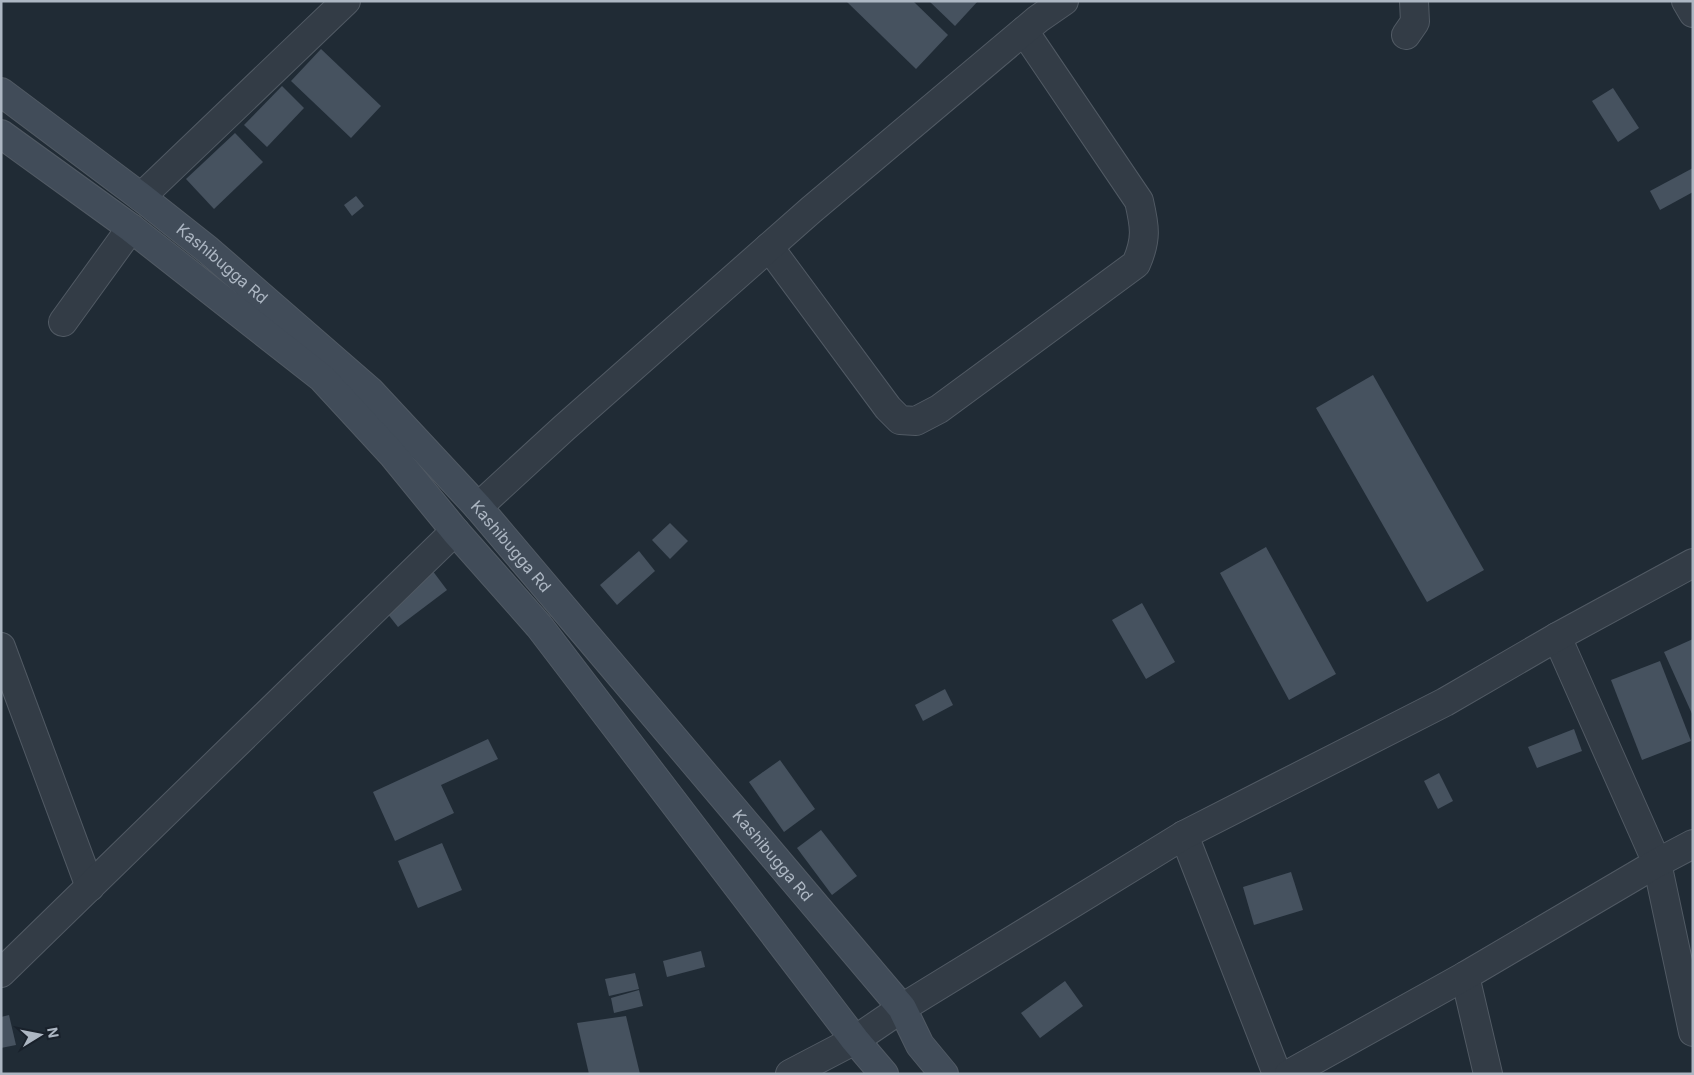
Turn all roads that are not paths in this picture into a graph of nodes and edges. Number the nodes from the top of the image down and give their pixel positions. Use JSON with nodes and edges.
{"nodes":[{"id":1,"x":346,"y":1,"type":"edge"},
{"id":2,"x":1064,"y":1,"type":"edge"},
{"id":3,"x":1414,"y":1,"type":"edge"},
{"id":4,"x":1024,"y":31,"type":"junction"},
{"id":5,"x":1406,"y":35,"type":"dead end"},
{"id":6,"x":1,"y":92,"type":"edge"},
{"id":7,"x":1,"y":134,"type":"edge"},
{"id":8,"x":140,"y":197,"type":"junction"},
{"id":9,"x":131,"y":228,"type":"junction"},
{"id":10,"x":769,"y":247,"type":"junction"},
{"id":11,"x":63,"y":322,"type":"dead end"},
{"id":12,"x":478,"y":507,"type":"junction"},
{"id":13,"x":455,"y":531,"type":"junction"},
{"id":14,"x":1693,"y":563,"type":"edge"},
{"id":15,"x":1557,"y":637,"type":"junction"},
{"id":16,"x":1,"y":647,"type":"edge"},
{"id":17,"x":1184,"y":835,"type":"junction"},
{"id":18,"x":1693,"y":844,"type":"edge"},
{"id":19,"x":1656,"y":863,"type":"junction"},
{"id":20,"x":90,"y":886,"type":"junction"},
{"id":21,"x":1,"y":973,"type":"edge"},
{"id":22,"x":1465,"y":976,"type":"junction"},
{"id":23,"x":902,"y":1008,"type":"junction"},
{"id":24,"x":1693,"y":1032,"type":"edge"},
{"id":25,"x":854,"y":1040,"type":"junction"},
{"id":26,"x":790,"y":1074,"type":"edge"},
{"id":27,"x":884,"y":1074,"type":"edge"},
{"id":28,"x":944,"y":1074,"type":"edge"},
{"id":29,"x":1278,"y":1074,"type":"edge"},
{"id":30,"x":1288,"y":1074,"type":"edge"},
{"id":31,"x":1488,"y":1074,"type":"edge"}],
"edges":[{"from":1,"to":8,"type":"street"},
{"from":2,"to":4,"type":"street"},
{"from":3,"to":5,"type":"street"},
{"from":4,"to":10,"type":"street"},
{"from":4,"to":10,"type":"street"},
{"from":6,"to":8,"type":"main road","name":"Kashibugga Rd"},
{"from":7,"to":9,"type":"main road","name":"Kashibugga Rd"},
{"from":8,"to":12,"type":"main road","name":"Kashibugga Rd"},
{"from":9,"to":11,"type":"street"},
{"from":9,"to":13,"type":"main road","name":"Kashibugga Rd"},
{"from":10,"to":12,"type":"street"},
{"from":12,"to":23,"type":"main road","name":"Kashibugga Rd"},
{"from":13,"to":20,"type":"street"},
{"from":13,"to":25,"type":"main road","name":"Kashibugga Rd"},
{"from":14,"to":15,"type":"street"},
{"from":15,"to":17,"type":"street"},
{"from":15,"to":19,"type":"street"},
{"from":16,"to":20,"type":"street"},
{"from":17,"to":23,"type":"street"},
{"from":17,"to":29,"type":"street"},
{"from":18,"to":19,"type":"street"},
{"from":19,"to":22,"type":"street"},
{"from":19,"to":24,"type":"street"},
{"from":20,"to":21,"type":"street"},
{"from":22,"to":30,"type":"street"},
{"from":22,"to":31,"type":"street"},
{"from":23,"to":25,"type":"street"},
{"from":23,"to":28,"type":"main road","name":"Kashibugga Rd"},
{"from":25,"to":26,"type":"street"},
{"from":25,"to":27,"type":"main road","name":"Kashibugga Rd"}]}
